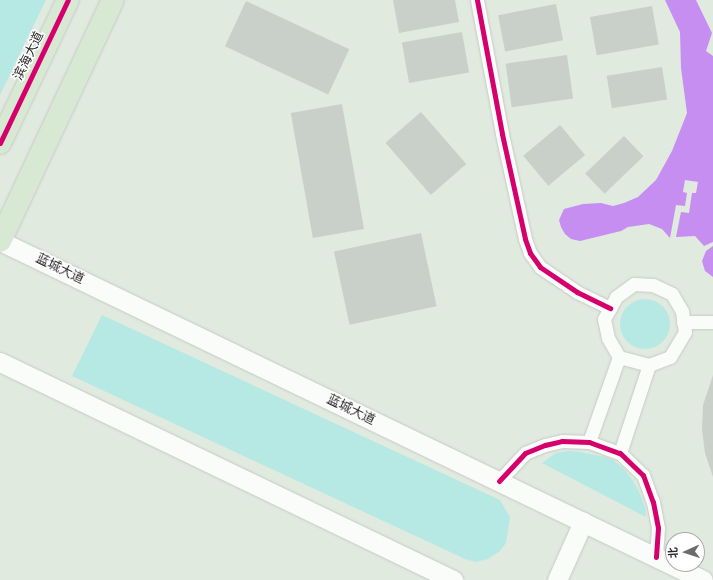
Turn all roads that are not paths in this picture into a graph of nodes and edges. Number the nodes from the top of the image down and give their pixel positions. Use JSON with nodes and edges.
{"nodes":[{"id":1,"x":68,"y":0,"type":"edge"},
{"id":2,"x":113,"y":0,"type":"edge"},
{"id":3,"x":477,"y":0,"type":"edge"},
{"id":4,"x":0,"y":143,"type":"edge"},
{"id":5,"x":0,"y":241,"type":"edge"},
{"id":6,"x":610,"y":308,"type":"junction"},
{"id":7,"x":684,"y":322,"type":"junction"},
{"id":8,"x":713,"y":322,"type":"edge"},
{"id":9,"x":619,"y":357,"type":"junction"},
{"id":10,"x":0,"y":362,"type":"edge"},
{"id":11,"x":649,"y":365,"type":"junction"},
{"id":12,"x":589,"y":442,"type":"junction"},
{"id":13,"x":620,"y":452,"type":"junction"},
{"id":14,"x":499,"y":481,"type":"junction"},
{"id":15,"x":583,"y":522,"type":"junction"},
{"id":16,"x":656,"y":557,"type":"junction"},
{"id":17,"x":453,"y":580,"type":"edge"},
{"id":18,"x":557,"y":580,"type":"edge"},
{"id":19,"x":703,"y":580,"type":"edge"}],
"edges":[{"from":1,"to":4,"type":"highway","name":"滨海大道"},
{"from":2,"to":5,"type":"highway"},
{"from":3,"to":6,"type":"street"},
{"from":5,"to":14,"type":"main road","name":"蓝城大道"},
{"from":6,"to":7,"type":"street"},
{"from":6,"to":9,"type":"street"},
{"from":7,"to":8,"type":"street"},
{"from":7,"to":11,"type":"street"},
{"from":9,"to":11,"type":"street"},
{"from":9,"to":12,"type":"street"},
{"from":10,"to":17,"type":"main road"},
{"from":11,"to":13,"type":"street"},
{"from":12,"to":13,"type":"street"},
{"from":12,"to":14,"type":"street"},
{"from":13,"to":16,"type":"street"},
{"from":14,"to":15,"type":"main road","name":"蓝城大道"},
{"from":15,"to":16,"type":"main road","name":"蓝城大道"},
{"from":15,"to":18,"type":"main road"},
{"from":16,"to":19,"type":"main road","name":"蓝城大道"}]}
